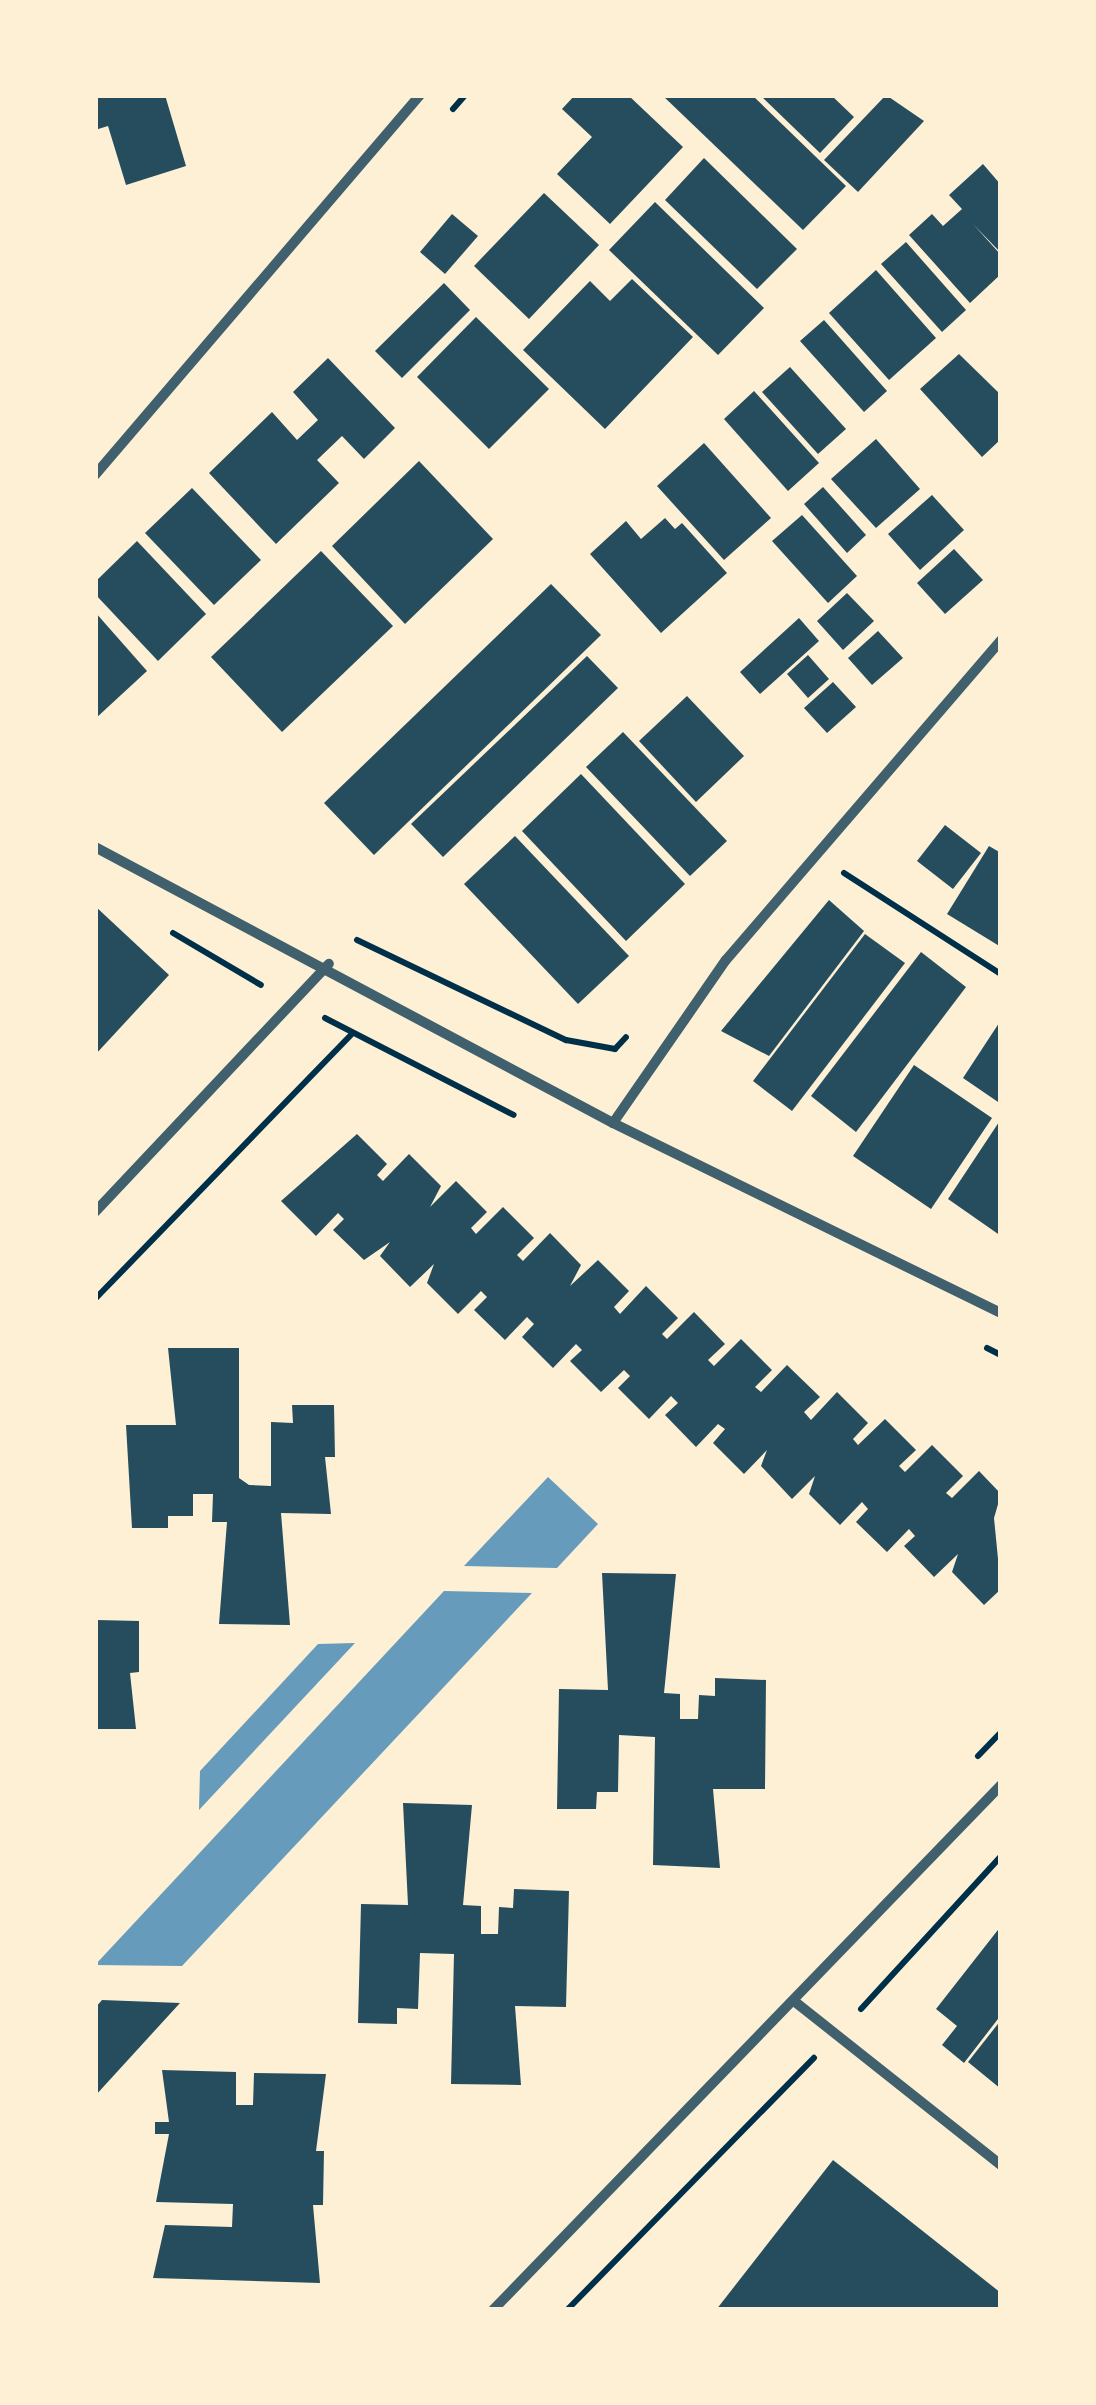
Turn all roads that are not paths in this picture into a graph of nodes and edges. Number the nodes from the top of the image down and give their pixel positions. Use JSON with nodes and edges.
{"nodes":[{"id":1,"x":420,"y":95,"type":"edge"},
{"id":2,"x":95,"y":475,"type":"edge"},
{"id":3,"x":1001,"y":640,"type":"edge"},
{"id":4,"x":95,"y":846,"type":"edge"},
{"id":5,"x":329,"y":964,"type":"junction"},
{"id":6,"x":613,"y":1123,"type":"junction"},
{"id":7,"x":95,"y":1212,"type":"edge"},
{"id":8,"x":1001,"y":1313,"type":"edge"},
{"id":9,"x":1001,"y":1785,"type":"edge"},
{"id":10,"x":794,"y":2001,"type":"junction"},
{"id":11,"x":1001,"y":2165,"type":"edge"},
{"id":12,"x":492,"y":2310,"type":"edge"}],
"edges":[{"from":1,"to":2,"type":"street"},
{"from":3,"to":6,"type":"street"},
{"from":4,"to":5,"type":"street"},
{"from":5,"to":6,"type":"street"},
{"from":5,"to":7,"type":"street"},
{"from":6,"to":8,"type":"street"},
{"from":9,"to":10,"type":"street"},
{"from":10,"to":11,"type":"street"},
{"from":10,"to":12,"type":"street"}]}
